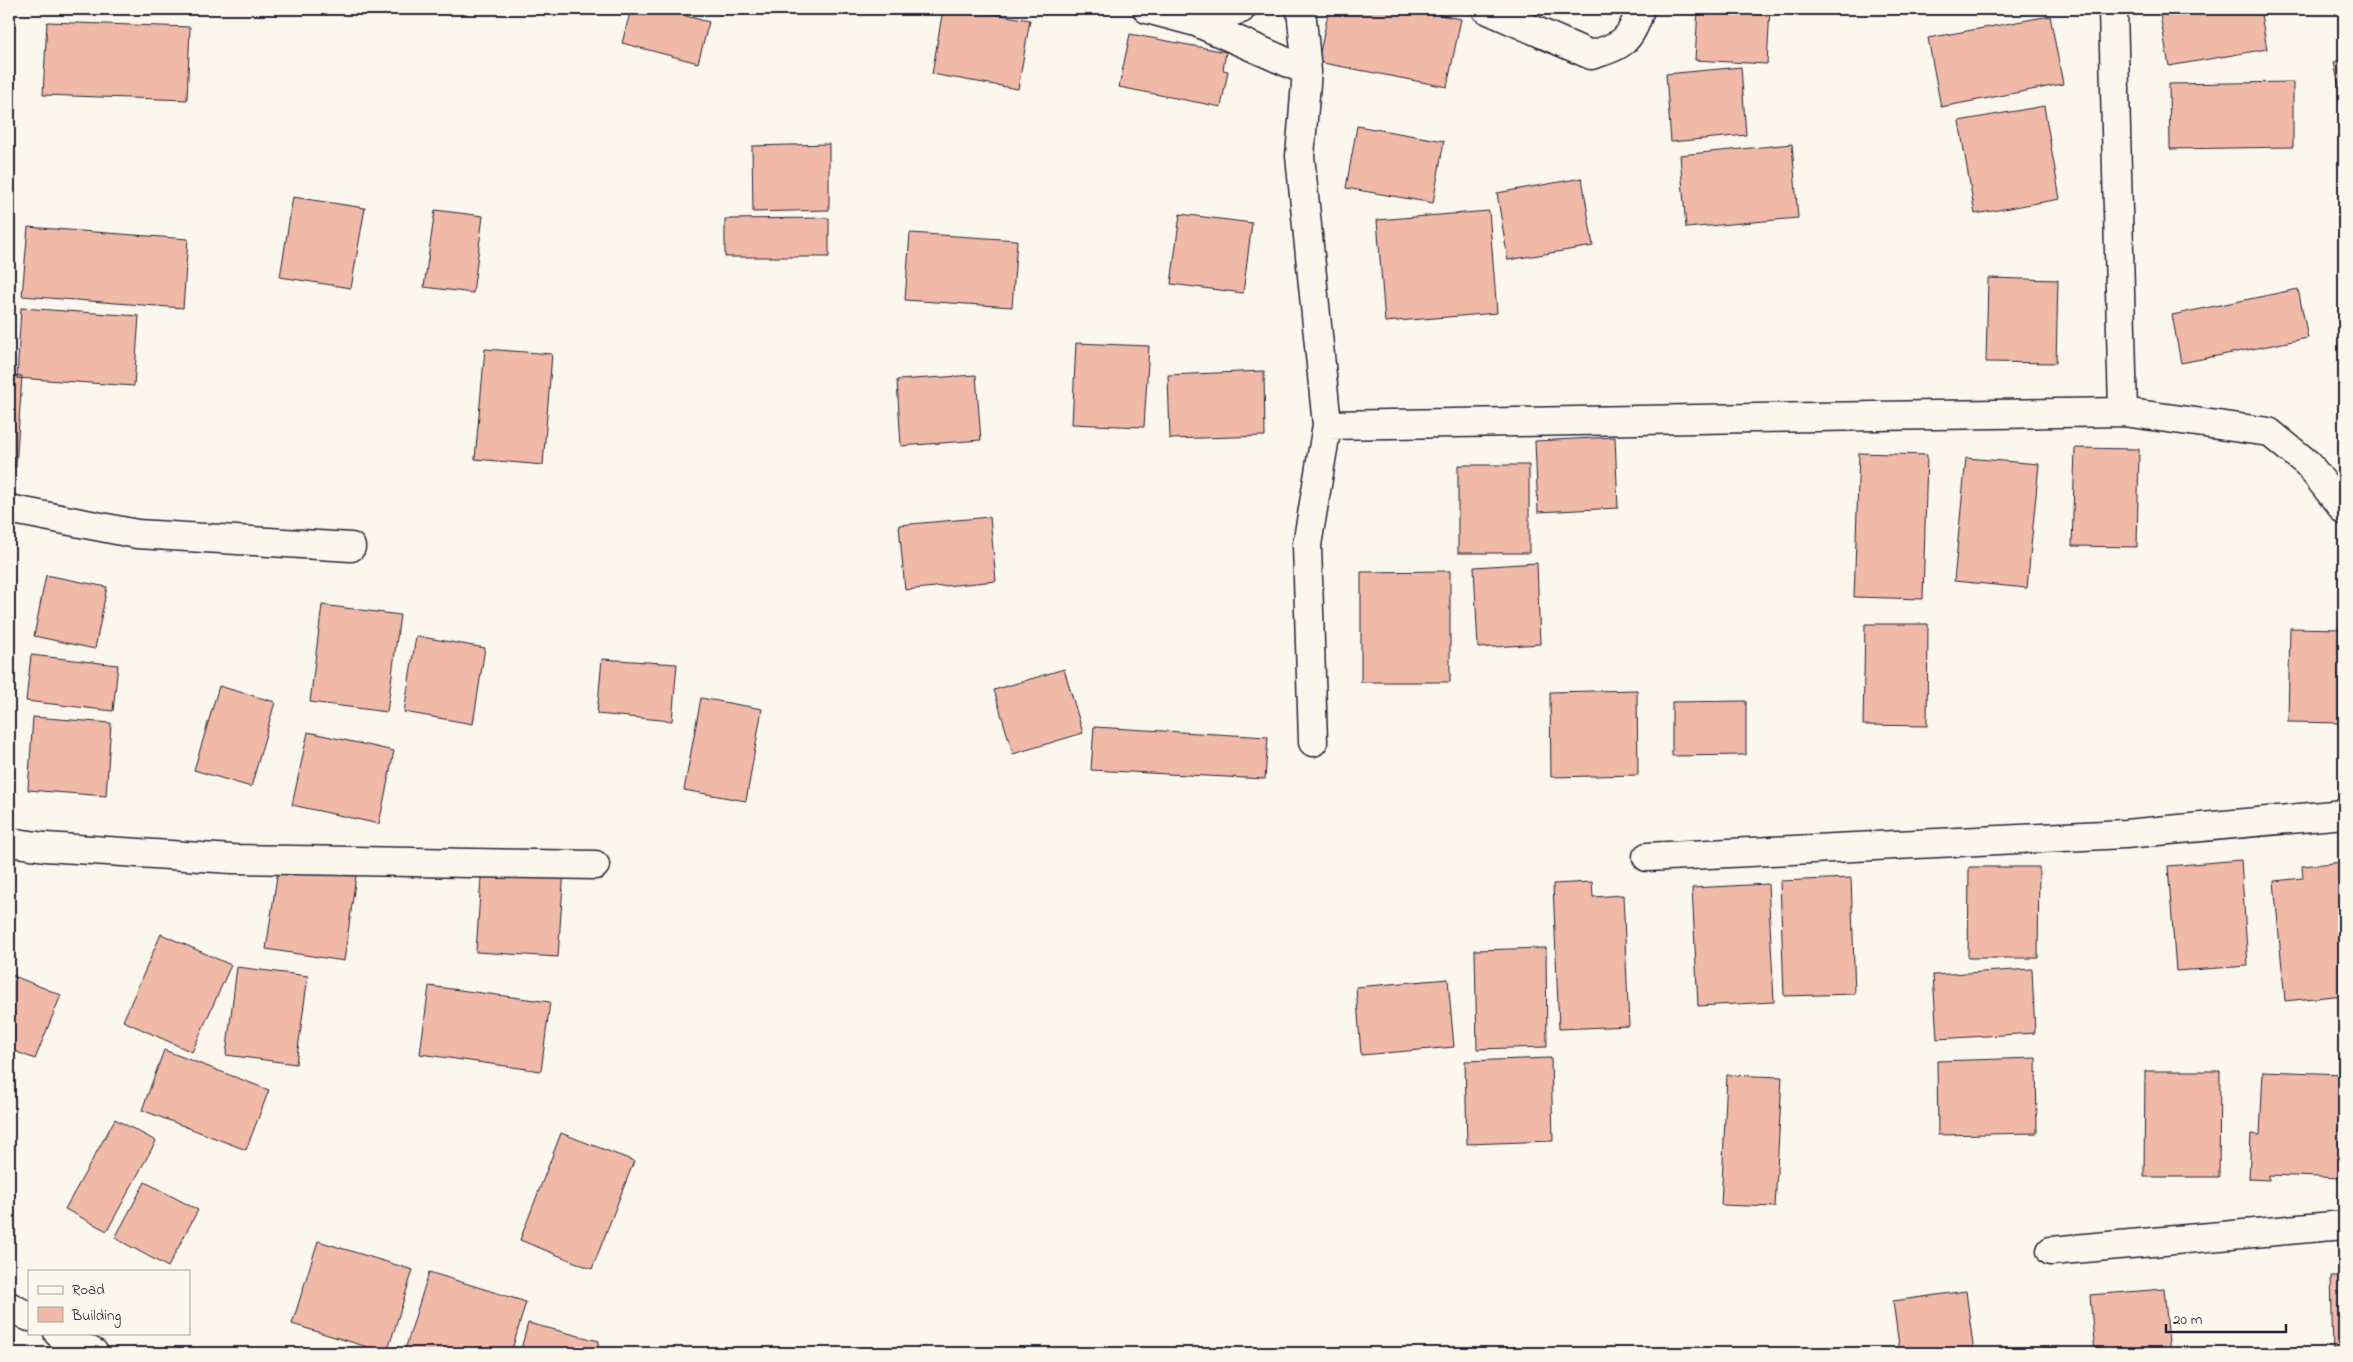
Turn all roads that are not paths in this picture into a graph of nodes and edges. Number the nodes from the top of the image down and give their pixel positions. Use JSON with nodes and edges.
{"nodes":[{"id":1,"x":1147,"y":9,"type":"edge"},
{"id":2,"x":1241,"y":9,"type":"edge"},
{"id":3,"x":1301,"y":9,"type":"edge"},
{"id":4,"x":1486,"y":9,"type":"edge"},
{"id":5,"x":1640,"y":9,"type":"edge"},
{"id":6,"x":2113,"y":9,"type":"edge"},
{"id":7,"x":1196,"y":22,"type":"junction"},
{"id":8,"x":1308,"y":71,"type":"junction"},
{"id":9,"x":2123,"y":412,"type":"junction"},
{"id":10,"x":1328,"y":425,"type":"junction"},
{"id":11,"x":9,"y":509,"type":"edge"},
{"id":12,"x":2344,"y":510,"type":"edge"},
{"id":13,"x":351,"y":547,"type":"dead end"},
{"id":14,"x":1313,"y":742,"type":"dead end"},
{"id":15,"x":2344,"y":814,"type":"edge"},
{"id":16,"x":9,"y":842,"type":"edge"},
{"id":17,"x":1647,"y":857,"type":"dead end"},
{"id":18,"x":595,"y":865,"type":"dead end"},
{"id":19,"x":2344,"y":1225,"type":"edge"},
{"id":20,"x":2051,"y":1251,"type":"dead end"},
{"id":21,"x":9,"y":1306,"type":"edge"},
{"id":22,"x":28,"y":1316,"type":"edge"},
{"id":23,"x":60,"y":1334,"type":"edge"},
{"id":24,"x":94,"y":1353,"type":"edge"}],
"edges":[{"from":1,"to":7,"type":"street"},
{"from":2,"to":7,"type":"street"},
{"from":3,"to":8,"type":"street"},
{"from":4,"to":5,"type":"street"},
{"from":6,"to":9,"type":"street"},
{"from":7,"to":8,"type":"street"},
{"from":8,"to":10,"type":"street"},
{"from":9,"to":10,"type":"street"},
{"from":9,"to":12,"type":"street"},
{"from":10,"to":14,"type":"street"},
{"from":11,"to":13,"type":"street"},
{"from":15,"to":17,"type":"street"},
{"from":16,"to":18,"type":"street"},
{"from":19,"to":20,"type":"street"},
{"from":21,"to":22,"type":"street"},
{"from":23,"to":24,"type":"street"}]}
